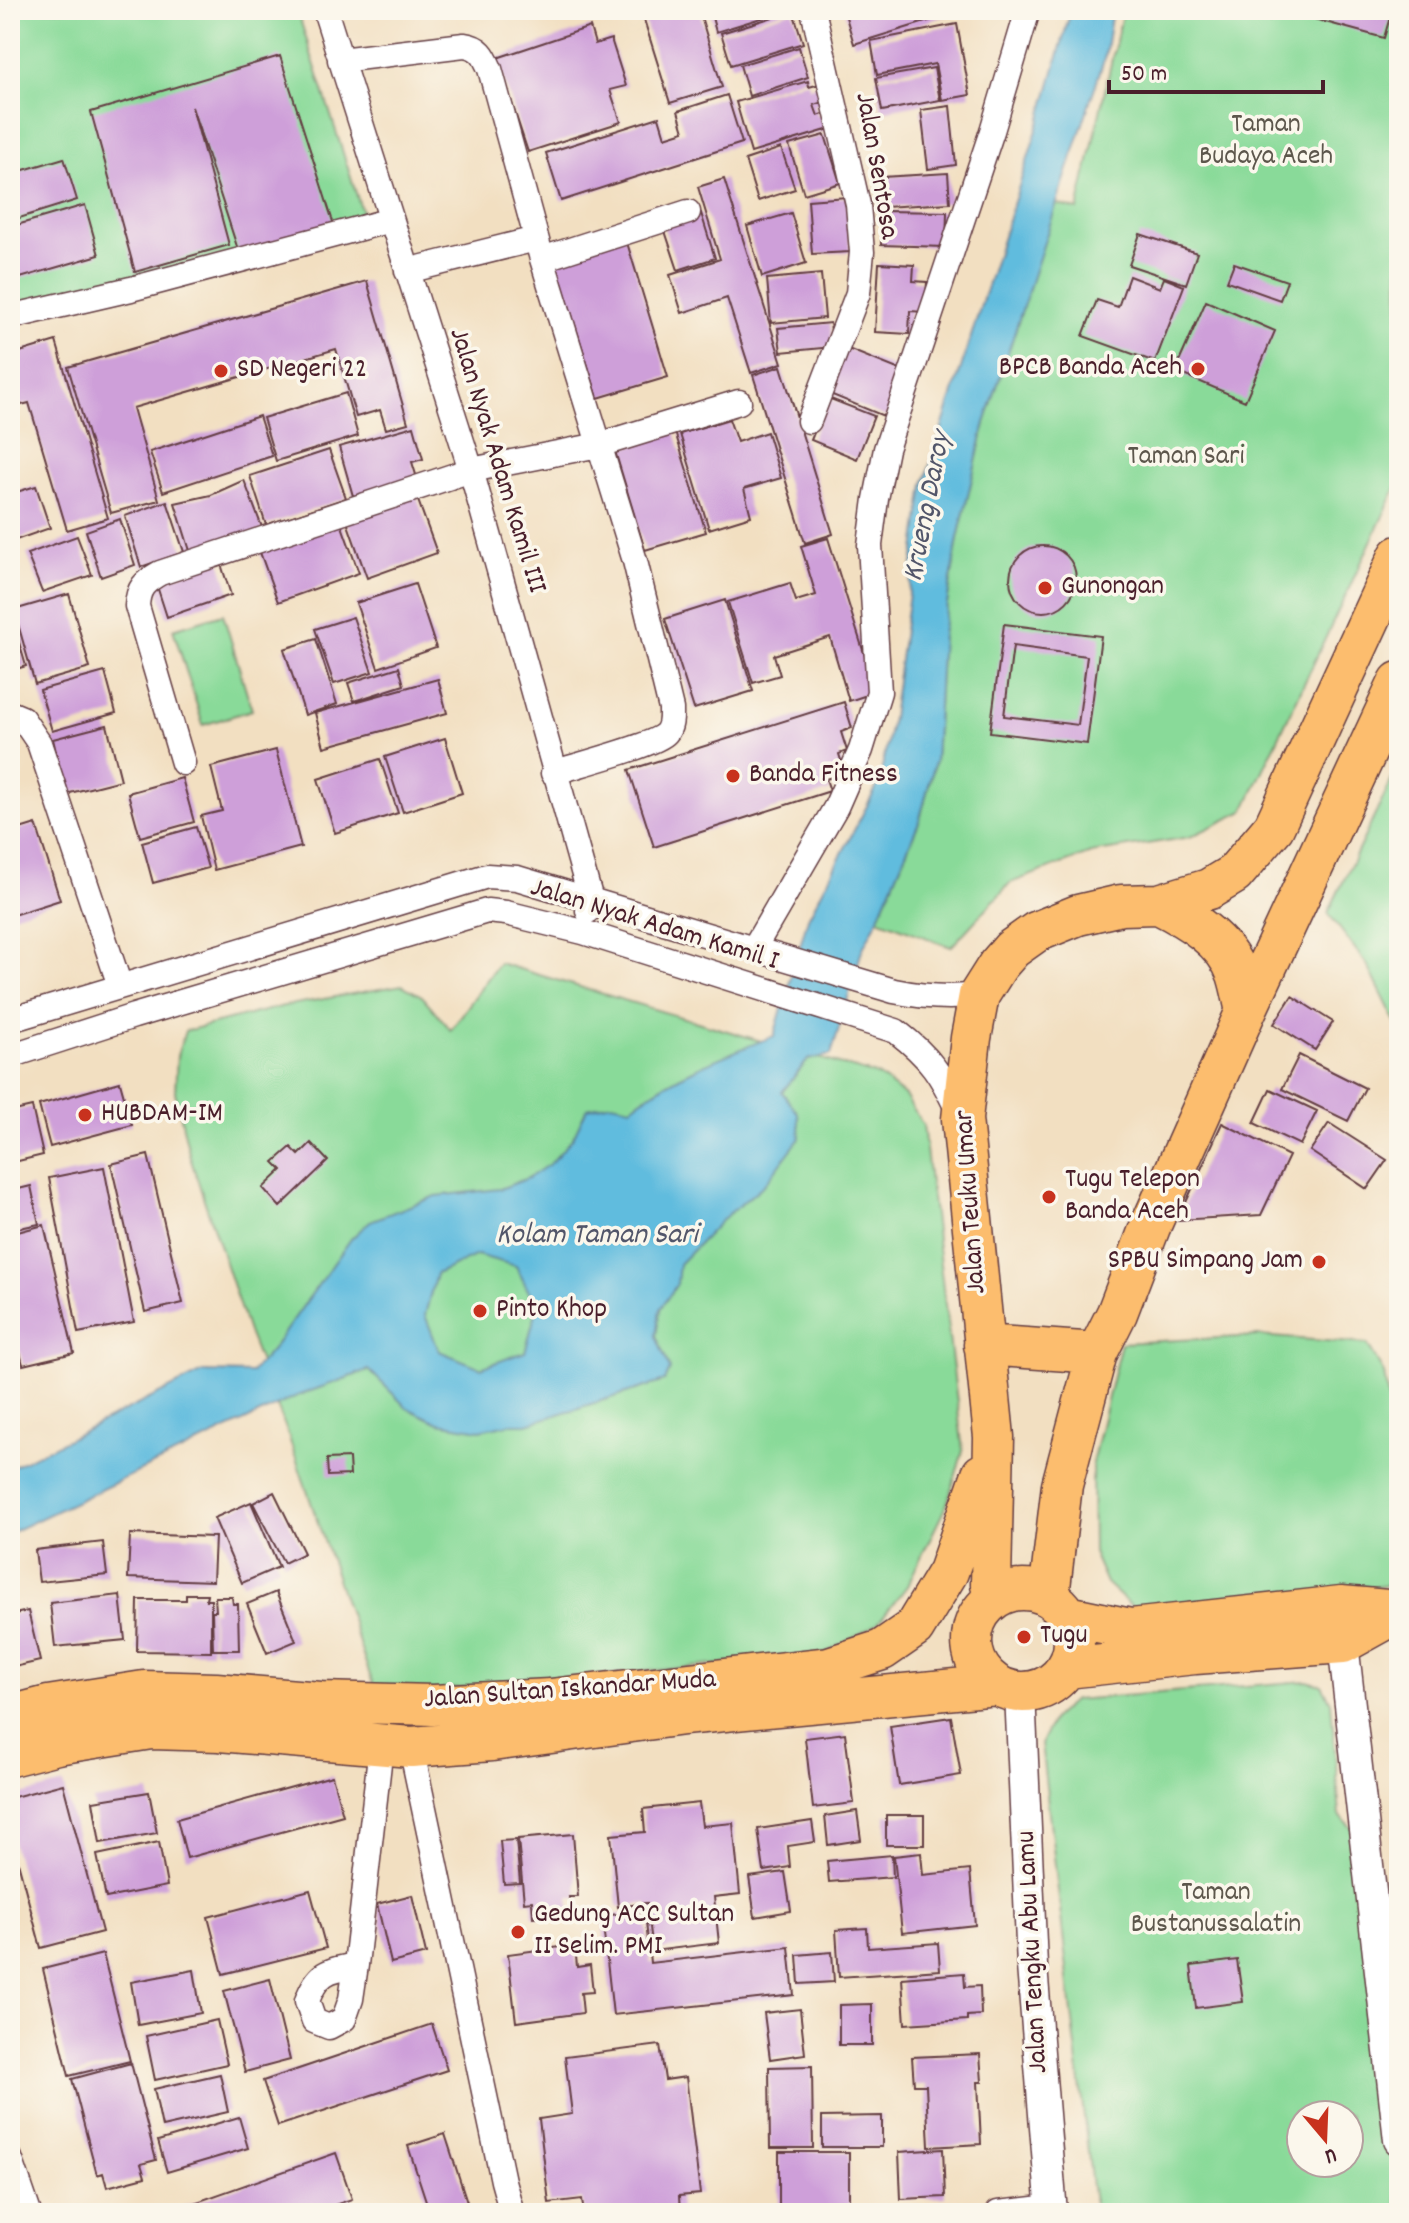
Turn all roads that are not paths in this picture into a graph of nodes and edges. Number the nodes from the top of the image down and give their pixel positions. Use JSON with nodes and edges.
{"nodes":[{"id":1,"x":325,"y":10,"type":"edge"},
{"id":2,"x":813,"y":10,"type":"edge"},
{"id":3,"x":1028,"y":10,"type":"edge"},
{"id":4,"x":340,"y":60,"type":"junction"},
{"id":5,"x":688,"y":212,"type":"dead end"},
{"id":6,"x":391,"y":220,"type":"junction"},
{"id":7,"x":539,"y":249,"type":"junction"},
{"id":8,"x":407,"y":271,"type":"junction"},
{"id":9,"x":10,"y":317,"type":"edge"},
{"id":10,"x":739,"y":402,"type":"dead end"},
{"id":11,"x":809,"y":421,"type":"dead end"},
{"id":12,"x":599,"y":445,"type":"junction"},
{"id":13,"x":471,"y":470,"type":"junction"},
{"id":14,"x":1399,"y":556,"type":"edge"},
{"id":15,"x":1399,"y":682,"type":"edge"},
{"id":16,"x":10,"y":713,"type":"edge"},
{"id":17,"x":183,"y":763,"type":"dead end"},
{"id":18,"x":553,"y":773,"type":"junction"},
{"id":19,"x":591,"y":900,"type":"junction"},
{"id":20,"x":1159,"y":904,"type":"junction"},
{"id":21,"x":583,"y":932,"type":"junction"},
{"id":22,"x":754,"y":948,"type":"junction"},
{"id":23,"x":120,"y":986,"type":"junction"},
{"id":24,"x":979,"y":995,"type":"junction"},
{"id":25,"x":1246,"y":1011,"type":"junction"},
{"id":26,"x":10,"y":1020,"type":"edge"},
{"id":27,"x":10,"y":1056,"type":"edge"},
{"id":28,"x":962,"y":1119,"type":"junction"},
{"id":29,"x":984,"y":1345,"type":"junction"},
{"id":30,"x":1097,"y":1353,"type":"junction"},
{"id":31,"x":994,"y":1437,"type":"junction"},
{"id":32,"x":991,"y":1585,"type":"dead end"},
{"id":33,"x":1059,"y":1606,"type":"junction"},
{"id":34,"x":1399,"y":1612,"type":"edge"},
{"id":35,"x":1342,"y":1624,"type":"junction"},
{"id":36,"x":1067,"y":1668,"type":"junction"},
{"id":37,"x":1008,"y":1688,"type":"junction"},
{"id":38,"x":10,"y":1716,"type":"edge"},
{"id":39,"x":396,"y":1747,"type":"junction"},
{"id":40,"x":10,"y":1756,"type":"edge"},
{"id":41,"x":356,"y":1965,"type":"dead end"},
{"id":42,"x":1399,"y":2140,"type":"edge"},
{"id":43,"x":10,"y":2158,"type":"edge"},
{"id":44,"x":1051,"y":2210,"type":"edge"},
{"id":45,"x":29,"y":2213,"type":"edge"},
{"id":46,"x":512,"y":2213,"type":"edge"},
{"id":47,"x":998,"y":2213,"type":"edge"}],
"edges":[{"from":1,"to":4,"type":"street","name":"Jalan Nyak Adam Kamil III"},
{"from":2,"to":11,"type":"street","name":"Jalan Sentosa"},
{"from":3,"to":22,"type":"street"},
{"from":4,"to":6,"type":"street","name":"Jalan Nyak Adam Kamil III"},
{"from":4,"to":7,"type":"street"},
{"from":5,"to":7,"type":"street"},
{"from":6,"to":8,"type":"street","name":"Jalan Nyak Adam Kamil III"},
{"from":6,"to":9,"type":"street"},
{"from":7,"to":8,"type":"street"},
{"from":7,"to":12,"type":"street"},
{"from":8,"to":13,"type":"street","name":"Jalan Nyak Adam Kamil III"},
{"from":10,"to":12,"type":"street"},
{"from":12,"to":13,"type":"street"},
{"from":12,"to":18,"type":"street"},
{"from":13,"to":17,"type":"street"},
{"from":13,"to":18,"type":"street","name":"Jalan Nyak Adam Kamil III"},
{"from":14,"to":20,"type":"highway","name":"Jalan Teuku Umar"},
{"from":15,"to":25,"type":"highway"},
{"from":16,"to":23,"type":"street"},
{"from":18,"to":19,"type":"street","name":"Jalan Nyak Adam Kamil III"},
{"from":19,"to":21,"type":"street"},
{"from":19,"to":22,"type":"street","name":"Jalan Nyak Adam Kamil I"},
{"from":19,"to":23,"type":"street","name":"Jalan Nyak Adam Kamil I"},
{"from":20,"to":24,"type":"highway","name":"Jalan Teuku Umar"},
{"from":20,"to":25,"type":"highway"},
{"from":21,"to":27,"type":"street","name":"Jalan Nyak Adam Kamil I"},
{"from":21,"to":28,"type":"street","name":"Jalan Nyak Adam Kamil I"},
{"from":22,"to":24,"type":"street","name":"Jalan Nyak Adam Kamil I"},
{"from":23,"to":26,"type":"street","name":"Jalan Nyak Adam Kamil I"},
{"from":24,"to":28,"type":"highway","name":"Jalan Teuku Umar"},
{"from":25,"to":30,"type":"highway"},
{"from":28,"to":29,"type":"highway","name":"Jalan Teuku Umar"},
{"from":29,"to":30,"type":"highway"},
{"from":29,"to":31,"type":"highway","name":"Jalan Teuku Umar"},
{"from":30,"to":33,"type":"highway"},
{"from":31,"to":32,"type":"highway","name":"Jalan Teuku Umar"},
{"from":31,"to":38,"type":"highway","name":"Jalan Sultan Iskandar Muda"},
{"from":33,"to":35,"type":"highway"},
{"from":33,"to":36,"type":"highway"},
{"from":33,"to":37,"type":"highway"},
{"from":34,"to":35,"type":"highway"},
{"from":35,"to":36,"type":"highway"},
{"from":35,"to":42,"type":"street"},
{"from":36,"to":37,"type":"highway"},
{"from":37,"to":39,"type":"highway","name":"Jalan Sultan Iskandar Muda"},
{"from":37,"to":44,"type":"street","name":"Jalan Tengku Abu Lamu"},
{"from":39,"to":40,"type":"highway","name":"Jalan Sultan Iskandar Muda"},
{"from":39,"to":41,"type":"street"},
{"from":39,"to":46,"type":"street"},
{"from":43,"to":45,"type":"street"},
{"from":44,"to":47,"type":"street"}]}
